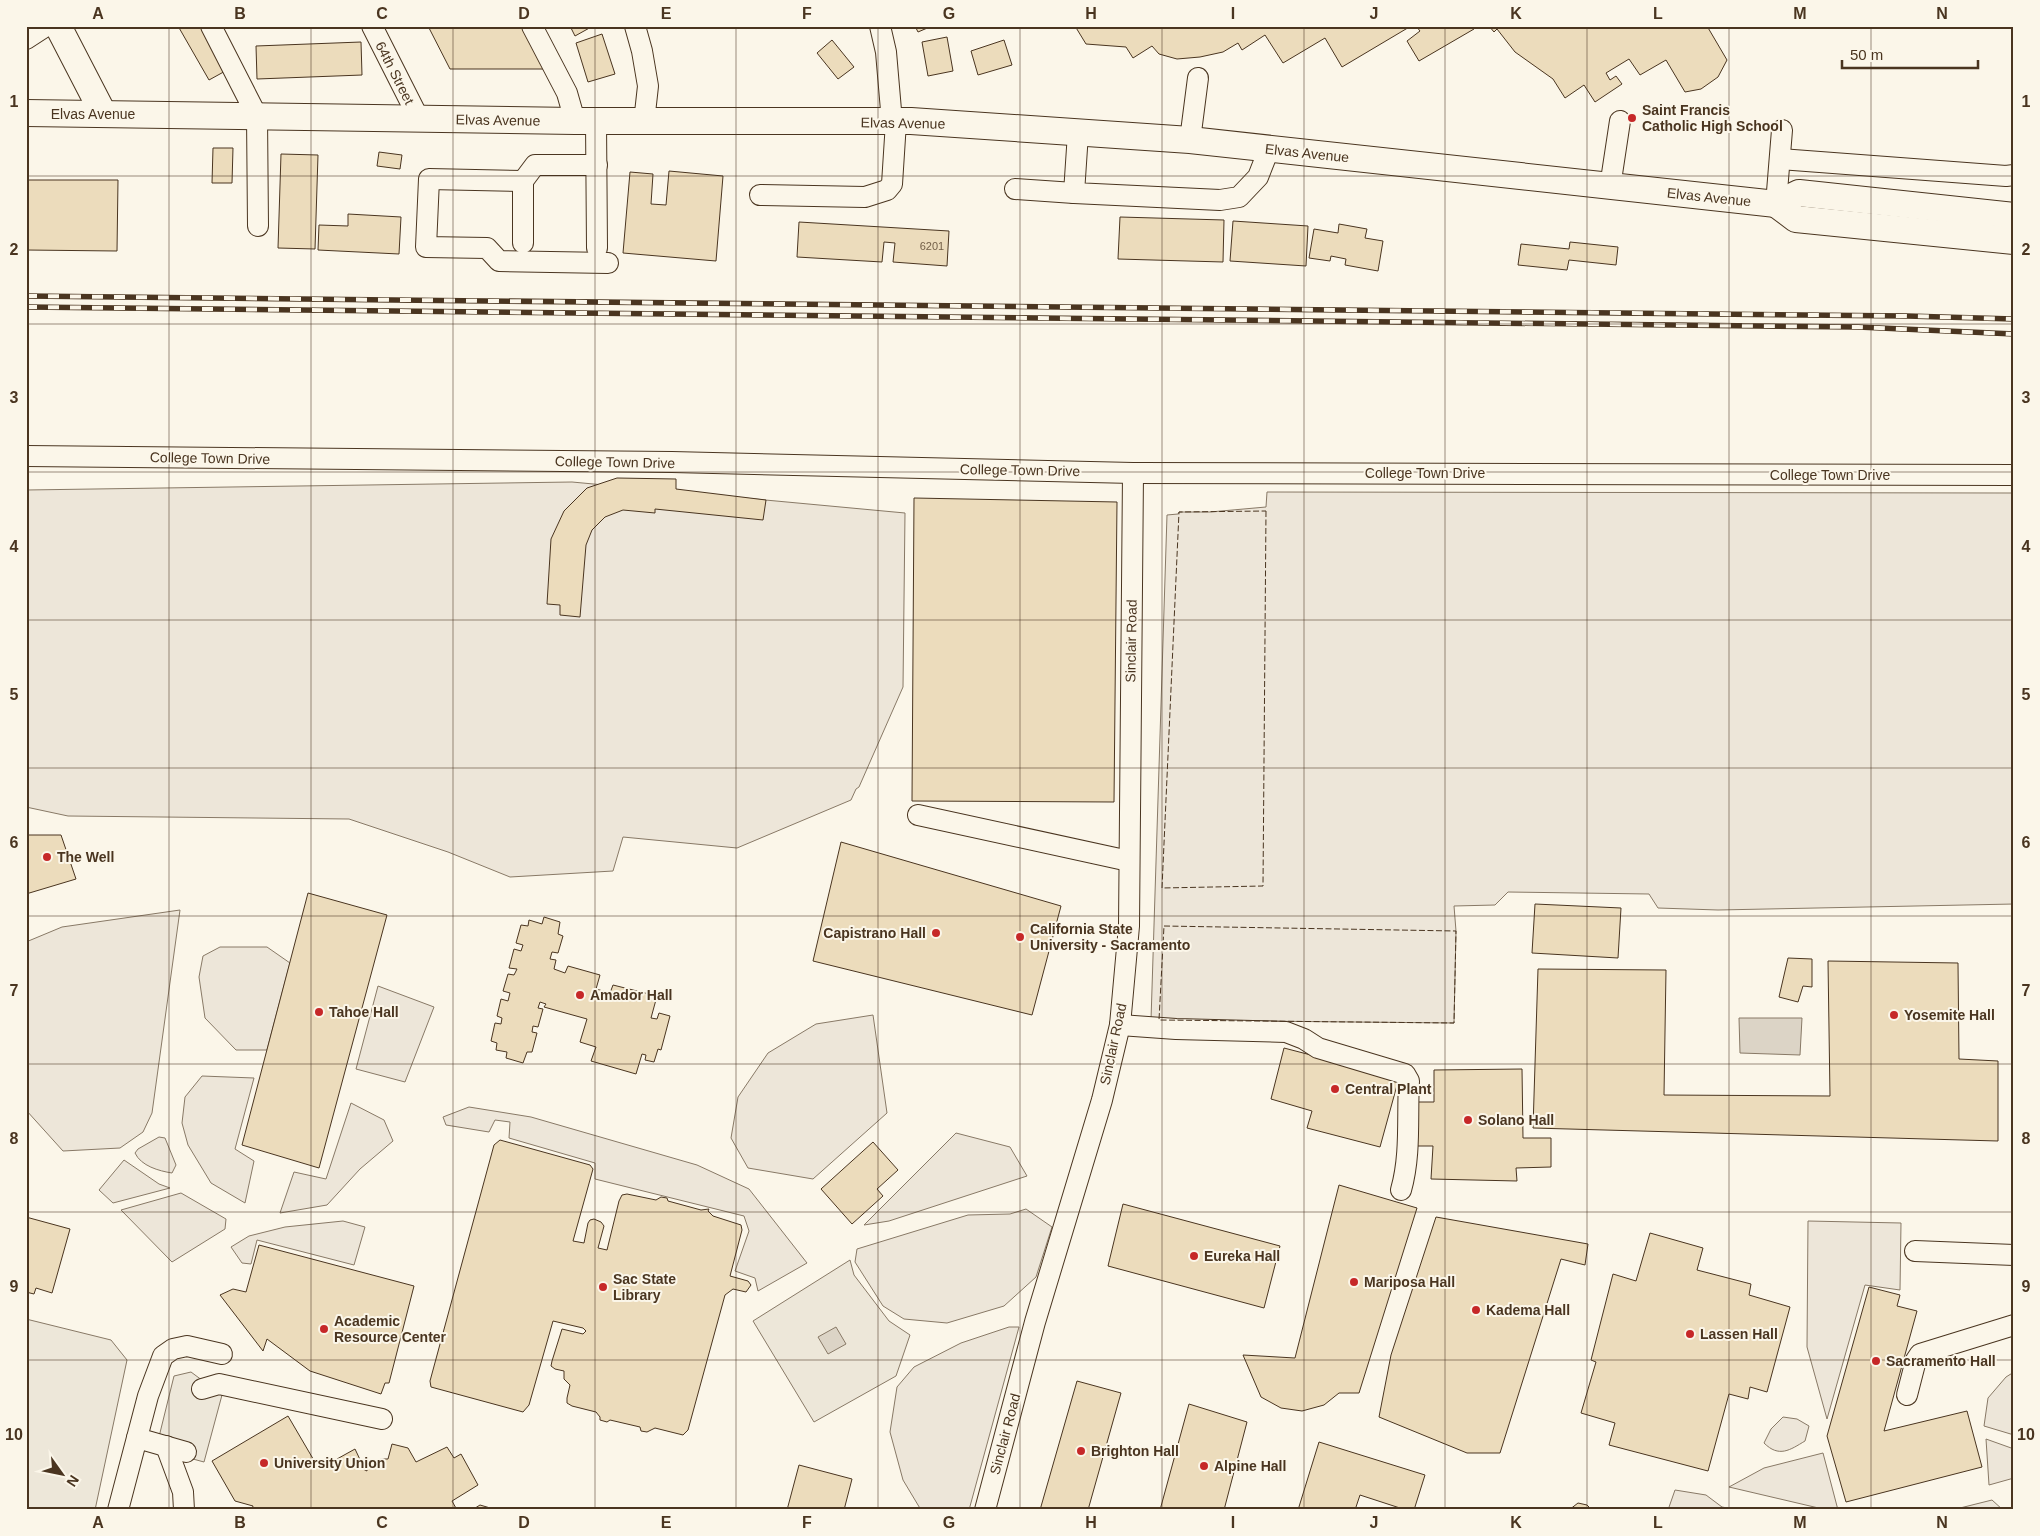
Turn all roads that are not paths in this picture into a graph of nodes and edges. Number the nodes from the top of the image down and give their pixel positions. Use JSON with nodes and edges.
{"nodes":[{"id":1,"x":46,"y":26,"type":"edge"},
{"id":2,"x":58,"y":26,"type":"edge"},
{"id":3,"x":211,"y":26,"type":"edge"},
{"id":4,"x":372,"y":26,"type":"edge"},
{"id":5,"x":532,"y":26,"type":"edge"},
{"id":6,"x":635,"y":26,"type":"edge"},
{"id":7,"x":880,"y":26,"type":"edge"},
{"id":8,"x":26,"y":39,"type":"edge"},
{"id":9,"x":1198,"y":78,"type":"dead end"},
{"id":10,"x":26,"y":113,"type":"edge"},
{"id":11,"x":103,"y":113,"type":"junction"},
{"id":12,"x":257,"y":116,"type":"junction"},
{"id":13,"x":419,"y":119,"type":"junction"},
{"id":14,"x":1620,"y":121,"type":"dead end"},
{"id":15,"x":586,"y":122,"type":"junction"},
{"id":16,"x":644,"y":122,"type":"junction"},
{"id":17,"x":894,"y":122,"type":"junction"},
{"id":18,"x":1782,"y":130,"type":"dead end"},
{"id":19,"x":1078,"y":133,"type":"junction"},
{"id":20,"x":1190,"y":140,"type":"junction"},
{"id":21,"x":1269,"y":149,"type":"junction"},
{"id":22,"x":1780,"y":159,"type":"junction"},
{"id":23,"x":597,"y":165,"type":"junction"},
{"id":24,"x":2014,"y":175,"type":"edge"},
{"id":25,"x":523,"y":181,"type":"junction"},
{"id":26,"x":1610,"y":187,"type":"junction"},
{"id":27,"x":1014,"y":189,"type":"dead end"},
{"id":28,"x":1074,"y":193,"type":"junction"},
{"id":29,"x":760,"y":195,"type":"dead end"},
{"id":30,"x":1776,"y":204,"type":"junction"},
{"id":31,"x":2014,"y":216,"type":"edge"},
{"id":32,"x":258,"y":226,"type":"dead end"},
{"id":33,"x":2014,"y":241,"type":"edge"},
{"id":34,"x":523,"y":243,"type":"dead end"},
{"id":35,"x":26,"y":456,"type":"edge"},
{"id":36,"x":1133,"y":473,"type":"junction"},
{"id":37,"x":2014,"y":475,"type":"edge"},
{"id":38,"x":918,"y":815,"type":"dead end"},
{"id":39,"x":1129,"y":861,"type":"junction"},
{"id":40,"x":1120,"y":1025,"type":"junction"},
{"id":41,"x":1401,"y":1190,"type":"dead end"},
{"id":42,"x":1915,"y":1252,"type":"dead end"},
{"id":43,"x":2014,"y":1254,"type":"edge"},
{"id":44,"x":2014,"y":1325,"type":"edge"},
{"id":45,"x":222,"y":1354,"type":"dead end"},
{"id":46,"x":202,"y":1389,"type":"dead end"},
{"id":47,"x":1908,"y":1394,"type":"dead end"},
{"id":48,"x":382,"y":1419,"type":"dead end"},
{"id":49,"x":137,"y":1438,"type":"junction"},
{"id":50,"x":166,"y":1446,"type":"junction"},
{"id":51,"x":186,"y":1452,"type":"dead end"},
{"id":52,"x":118,"y":1510,"type":"edge"},
{"id":53,"x":184,"y":1510,"type":"edge"},
{"id":54,"x":985,"y":1510,"type":"edge"}],
"edges":[{"from":1,"to":8,"type":"street"},
{"from":2,"to":11,"type":"main road"},
{"from":3,"to":12,"type":"street"},
{"from":4,"to":13,"type":"street","name":"64th Street"},
{"from":5,"to":15,"type":"street"},
{"from":6,"to":16,"type":"street"},
{"from":7,"to":17,"type":"street"},
{"from":9,"to":20,"type":"street"},
{"from":10,"to":11,"type":"main road","name":"Elvas Avenue"},
{"from":11,"to":12,"type":"main road","name":"Elvas Avenue"},
{"from":12,"to":13,"type":"main road","name":"Elvas Avenue"},
{"from":12,"to":32,"type":"street"},
{"from":13,"to":15,"type":"main road","name":"Elvas Avenue"},
{"from":14,"to":26,"type":"street"},
{"from":15,"to":16,"type":"main road","name":"Elvas Avenue"},
{"from":15,"to":23,"type":"street"},
{"from":16,"to":17,"type":"main road","name":"Elvas Avenue"},
{"from":17,"to":19,"type":"main road","name":"Elvas Avenue"},
{"from":17,"to":29,"type":"street"},
{"from":18,"to":22,"type":"street"},
{"from":19,"to":20,"type":"main road","name":"Elvas Avenue"},
{"from":19,"to":28,"type":"street"},
{"from":20,"to":21,"type":"main road","name":"Elvas Avenue"},
{"from":21,"to":26,"type":"main road","name":"Elvas Avenue"},
{"from":21,"to":28,"type":"street"},
{"from":22,"to":24,"type":"street"},
{"from":22,"to":30,"type":"street"},
{"from":23,"to":25,"type":"street"},
{"from":23,"to":25,"type":"street"},
{"from":25,"to":34,"type":"street"},
{"from":26,"to":30,"type":"main road","name":"Elvas Avenue"},
{"from":27,"to":28,"type":"street"},
{"from":30,"to":31,"type":"main road"},
{"from":30,"to":33,"type":"main road"},
{"from":35,"to":36,"type":"street","name":"College Town Drive"},
{"from":36,"to":37,"type":"street","name":"College Town Drive"},
{"from":36,"to":39,"type":"street","name":"Sinclair Road"},
{"from":38,"to":39,"type":"street"},
{"from":39,"to":40,"type":"street","name":"Sinclair Road"},
{"from":40,"to":41,"type":"street"},
{"from":40,"to":54,"type":"street","name":"Sinclair Road"},
{"from":42,"to":43,"type":"street"},
{"from":44,"to":47,"type":"street"},
{"from":45,"to":49,"type":"street"},
{"from":46,"to":48,"type":"street"},
{"from":49,"to":50,"type":"street"},
{"from":49,"to":52,"type":"street"},
{"from":50,"to":51,"type":"street"},
{"from":50,"to":53,"type":"street"}]}
